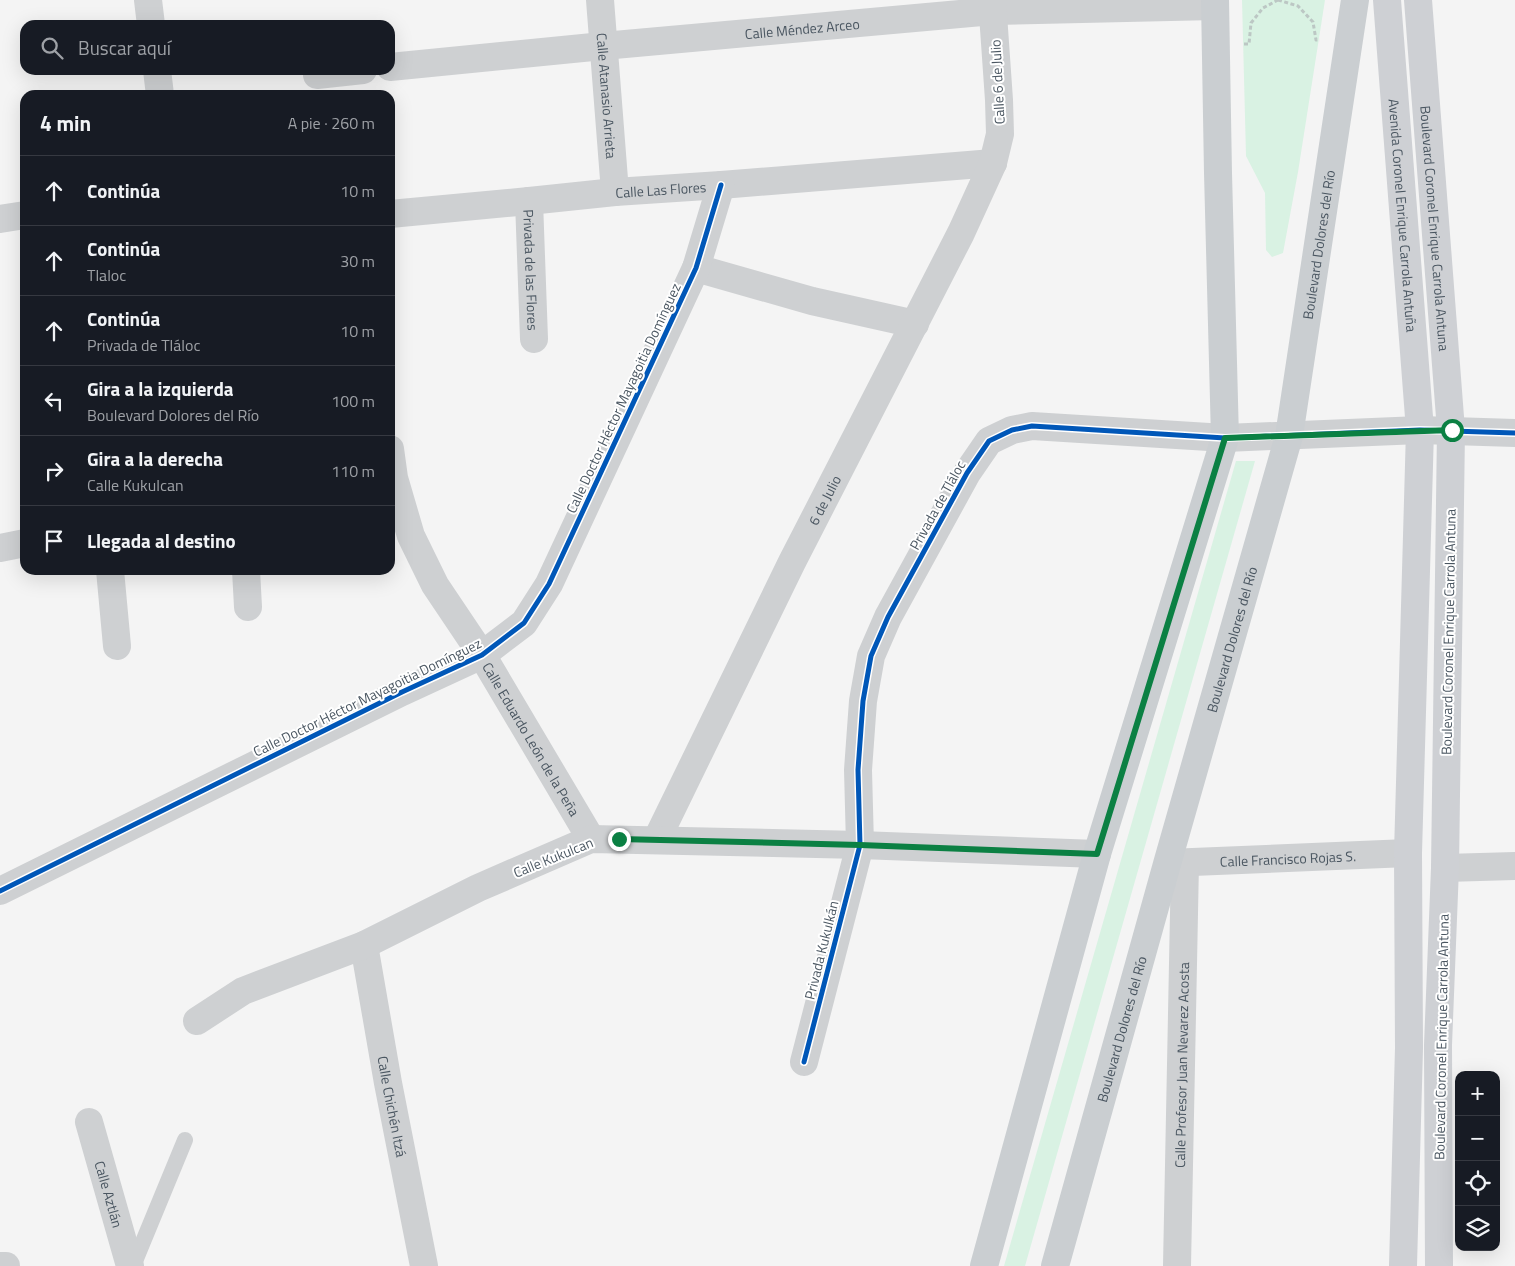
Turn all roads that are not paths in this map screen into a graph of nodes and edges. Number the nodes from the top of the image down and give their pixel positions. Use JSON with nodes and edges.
{"nodes":[{"id":1,"x":148,"y":0,"type":"edge"},
{"id":2,"x":600,"y":0,"type":"edge"},
{"id":3,"x":1354,"y":0,"type":"edge"},
{"id":4,"x":1387,"y":0,"type":"edge"},
{"id":5,"x":1418,"y":0,"type":"edge"},
{"id":6,"x":1215,"y":3,"type":"edge"},
{"id":7,"x":992,"y":6,"type":"edge"},
{"id":8,"x":150,"y":20,"type":"edge"},
{"id":9,"x":603,"y":46,"type":"junction"},
{"id":10,"x":395,"y":67,"type":"edge"},
{"id":11,"x":158,"y":75,"type":"edge"},
{"id":12,"x":159,"y":90,"type":"edge"},
{"id":13,"x":993,"y":162,"type":"junction"},
{"id":14,"x":721,"y":185,"type":"junction"},
{"id":15,"x":615,"y":192,"type":"junction"},
{"id":16,"x":530,"y":201,"type":"junction"},
{"id":17,"x":395,"y":214,"type":"edge"},
{"id":18,"x":20,"y":216,"type":"edge"},
{"id":19,"x":0,"y":219,"type":"edge"},
{"id":20,"x":696,"y":268,"type":"junction"},
{"id":21,"x":915,"y":324,"type":"junction"},
{"id":22,"x":534,"y":339,"type":"dead end"},
{"id":23,"x":1420,"y":430,"type":"junction"},
{"id":24,"x":1452,"y":430,"type":"junction"},
{"id":25,"x":1515,"y":433,"type":"edge"},
{"id":26,"x":1289,"y":436,"type":"junction"},
{"id":27,"x":1225,"y":438,"type":"junction"},
{"id":28,"x":395,"y":488,"type":"edge"},
{"id":29,"x":20,"y":544,"type":"edge"},
{"id":30,"x":0,"y":548,"type":"edge"},
{"id":31,"x":110,"y":575,"type":"edge"},
{"id":32,"x":246,"y":575,"type":"edge"},
{"id":33,"x":248,"y":607,"type":"dead end"},
{"id":34,"x":116,"y":646,"type":"dead end"},
{"id":35,"x":482,"y":655,"type":"junction"},
{"id":36,"x":591,"y":839,"type":"junction"},
{"id":37,"x":657,"y":839,"type":"junction"},
{"id":38,"x":860,"y":845,"type":"junction"},
{"id":39,"x":1408,"y":853,"type":"junction"},
{"id":40,"x":1097,"y":854,"type":"junction"},
{"id":41,"x":1176,"y":863,"type":"junction"},
{"id":42,"x":1515,"y":866,"type":"edge"},
{"id":43,"x":1445,"y":868,"type":"junction"},
{"id":44,"x":0,"y":891,"type":"edge"},
{"id":45,"x":364,"y":945,"type":"junction"},
{"id":46,"x":197,"y":1021,"type":"dead end"},
{"id":47,"x":804,"y":1062,"type":"dead end"},
{"id":48,"x":89,"y":1122,"type":"dead end"},
{"id":49,"x":184,"y":1140,"type":"dead end"},
{"id":50,"x":0,"y":1266,"type":"edge"},
{"id":51,"x":6,"y":1266,"type":"edge"},
{"id":52,"x":131,"y":1266,"type":"edge"},
{"id":53,"x":424,"y":1266,"type":"edge"},
{"id":54,"x":984,"y":1266,"type":"edge"},
{"id":55,"x":1055,"y":1266,"type":"edge"},
{"id":56,"x":1177,"y":1266,"type":"edge"},
{"id":57,"x":1403,"y":1266,"type":"edge"},
{"id":58,"x":1439,"y":1266,"type":"edge"}],
"edges":[{"from":1,"to":8,"type":"street"},
{"from":2,"to":9,"type":"street","name":"Calle Atanasio Arrieta"},
{"from":3,"to":26,"type":"main road","name":"Boulevard Dolores del Río"},
{"from":4,"to":23,"type":"main road","name":"Avenida Coronel Enrique Carrola Antuña"},
{"from":5,"to":24,"type":"main road","name":"Boulevard Coronel Enrique Carrola Antuna"},
{"from":6,"to":7,"type":"street","name":"Calle Méndez Arceo"},
{"from":6,"to":27,"type":"main road"},
{"from":7,"to":9,"type":"street","name":"Calle Méndez Arceo"},
{"from":7,"to":13,"type":"street","name":"Calle 6 de Julio"},
{"from":9,"to":10,"type":"street","name":"Calle Méndez Arceo"},
{"from":9,"to":15,"type":"street","name":"Calle Atanasio Arrieta"},
{"from":11,"to":12,"type":"street"},
{"from":13,"to":14,"type":"street","name":"Calle Las Flores"},
{"from":13,"to":21,"type":"street","name":"6 de Julio"},
{"from":14,"to":15,"type":"street","name":"Calle Las Flores"},
{"from":14,"to":20,"type":"street","name":"Calle Doctor Héctor Mayagoitia Domínguez"},
{"from":15,"to":16,"type":"street","name":"Calle Las Flores"},
{"from":16,"to":17,"type":"street","name":"Calle Las Flores"},
{"from":16,"to":22,"type":"street","name":"Privada de las Flores"},
{"from":18,"to":19,"type":"street"},
{"from":20,"to":21,"type":"street"},
{"from":20,"to":35,"type":"street","name":"Calle Doctor Héctor Mayagoitia Domínguez"},
{"from":21,"to":37,"type":"street","name":"6 de Julio"},
{"from":23,"to":24,"type":"street","name":"Privada de Tláloc"},
{"from":23,"to":26,"type":"street","name":"Privada de Tláloc"},
{"from":23,"to":39,"type":"main road"},
{"from":24,"to":25,"type":"street","name":"Privada de Tláloc"},
{"from":24,"to":43,"type":"main road","name":"Boulevard Coronel Enrique Carrola Antuna"},
{"from":26,"to":27,"type":"street","name":"Privada de Tláloc"},
{"from":26,"to":41,"type":"main road","name":"Boulevard Dolores del Río"},
{"from":27,"to":38,"type":"street","name":"Privada de Tláloc"},
{"from":27,"to":40,"type":"main road"},
{"from":28,"to":35,"type":"street","name":"Calle Eduardo León de la Peña"},
{"from":29,"to":30,"type":"street"},
{"from":31,"to":34,"type":"street"},
{"from":32,"to":33,"type":"street"},
{"from":35,"to":36,"type":"street","name":"Calle Eduardo León de la Peña"},
{"from":35,"to":44,"type":"street","name":"Calle Doctor Héctor Mayagoitia Domínguez"},
{"from":36,"to":37,"type":"street","name":"Calle Kukulcan"},
{"from":36,"to":45,"type":"street","name":"Calle Kukulcan"},
{"from":37,"to":38,"type":"street","name":"Calle Kukulcan"},
{"from":38,"to":40,"type":"street","name":"Calle Kukulcan"},
{"from":38,"to":47,"type":"street","name":"Privada Kukulkán"},
{"from":39,"to":41,"type":"street","name":"Calle Francisco Rojas S."},
{"from":39,"to":57,"type":"main road"},
{"from":40,"to":54,"type":"main road"},
{"from":41,"to":55,"type":"main road","name":"Boulevard Dolores del Río"},
{"from":41,"to":56,"type":"street","name":"Calle Profesor Juan Nevarez Acosta"},
{"from":42,"to":43,"type":"street"},
{"from":43,"to":58,"type":"main road","name":"Boulevard Coronel Enrique Carrola Antuna"},
{"from":45,"to":46,"type":"street","name":"Calle Kukulcan"},
{"from":45,"to":53,"type":"street","name":"Calle Chichén Itzá"},
{"from":48,"to":52,"type":"street","name":"Calle Aztlán"},
{"from":49,"to":52,"type":"lane","name":"Calle Aztlán"},
{"from":50,"to":51,"type":"street"}]}
